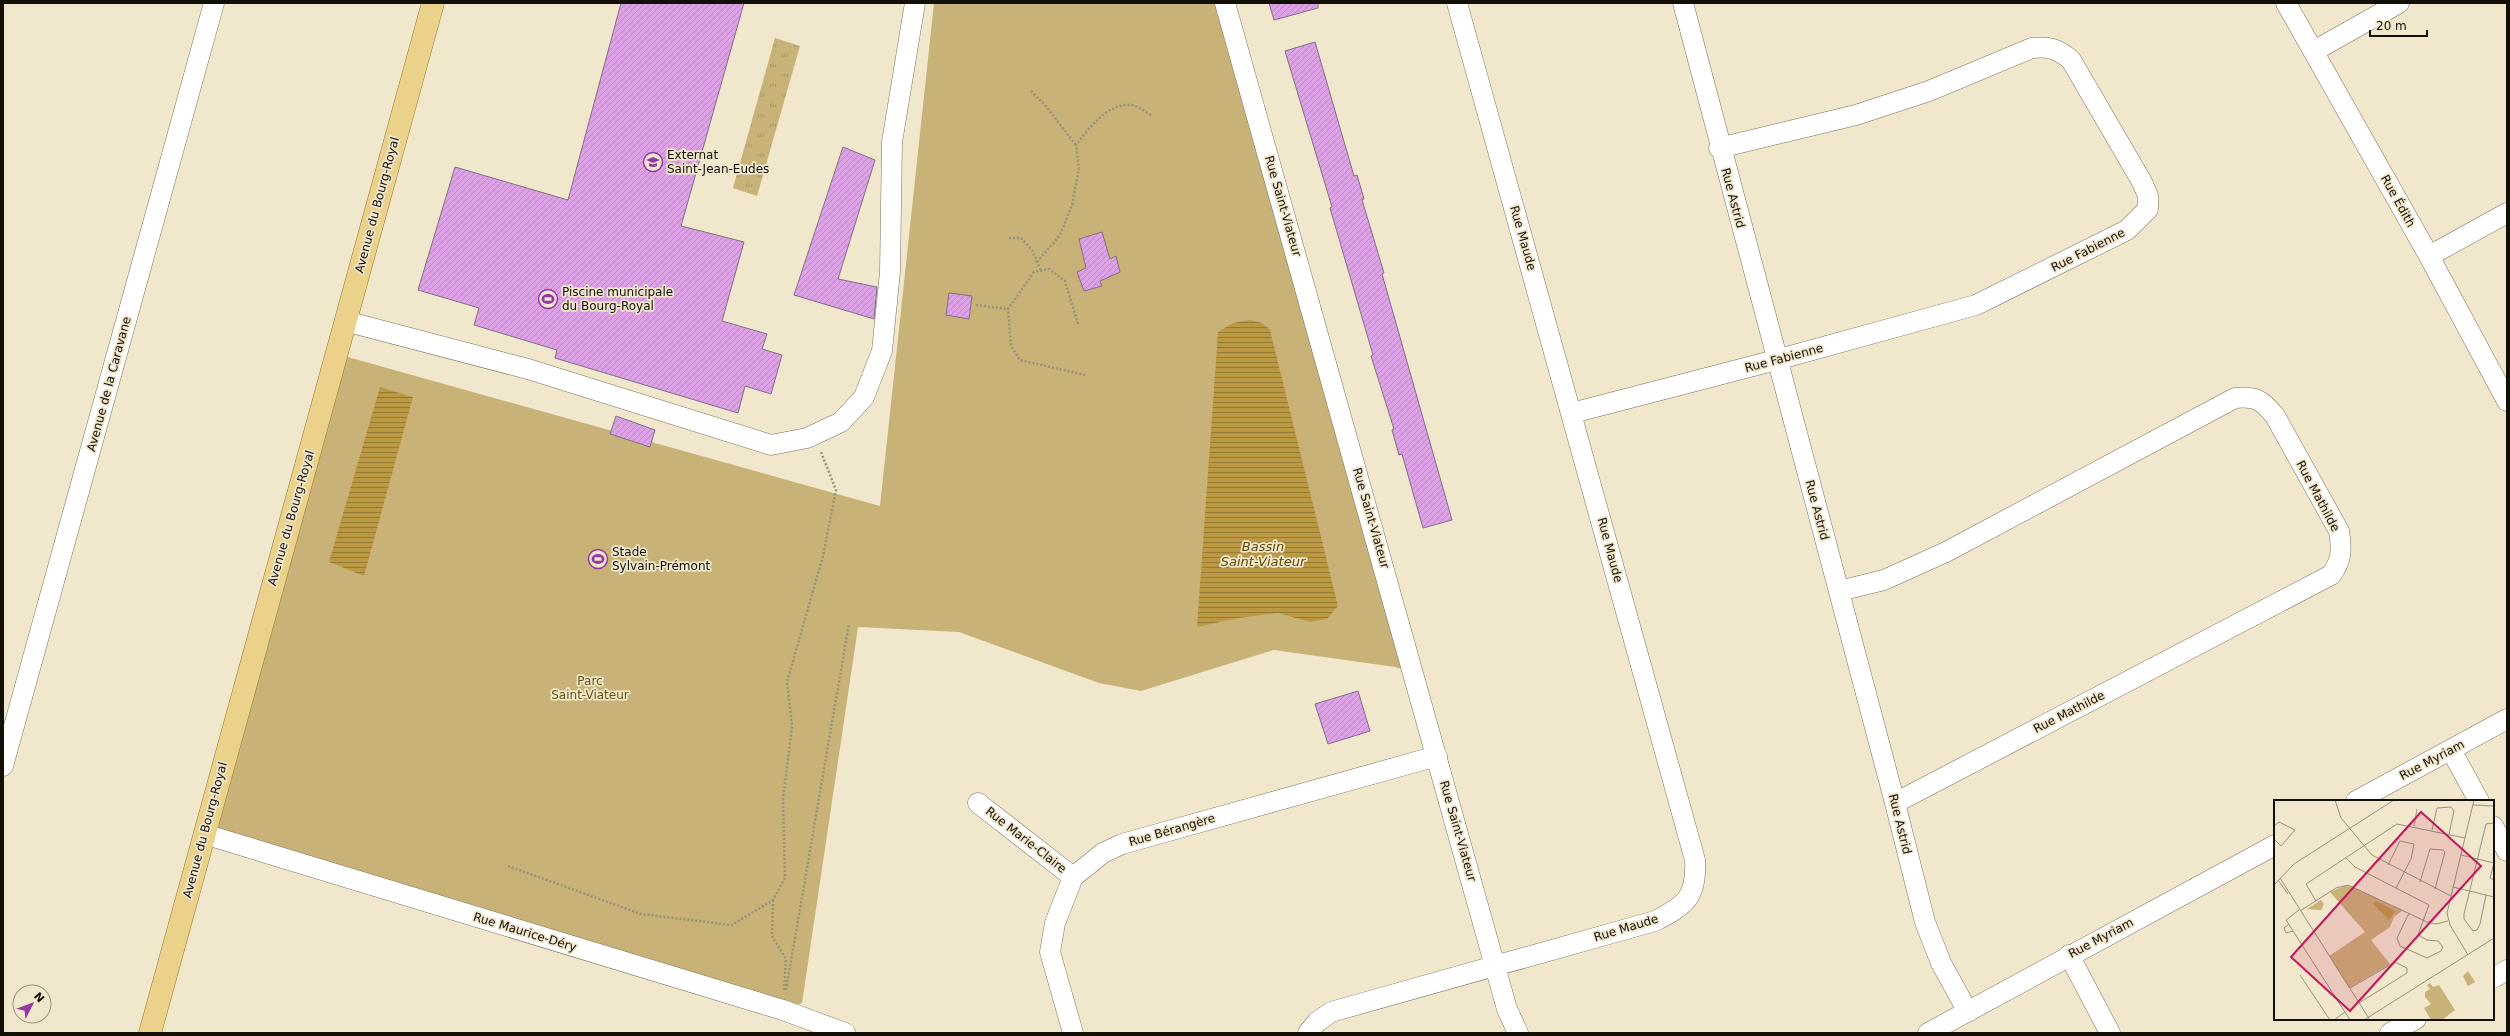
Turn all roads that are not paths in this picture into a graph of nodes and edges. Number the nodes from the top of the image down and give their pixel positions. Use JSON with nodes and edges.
{"nodes":[{"id":1,"x":214,"y":3,"type":"edge"},
{"id":2,"x":433,"y":3,"type":"edge"},
{"id":3,"x":915,"y":3,"type":"edge"},
{"id":4,"x":1225,"y":3,"type":"edge"},
{"id":5,"x":1457,"y":3,"type":"edge"},
{"id":6,"x":1683,"y":3,"type":"edge"},
{"id":7,"x":2286,"y":3,"type":"edge"},
{"id":8,"x":2399,"y":3,"type":"edge"},
{"id":9,"x":2314,"y":51,"type":"junction"},
{"id":10,"x":1720,"y":148,"type":"junction"},
{"id":11,"x":2507,"y":213,"type":"edge"},
{"id":12,"x":2429,"y":256,"type":"junction"},
{"id":13,"x":345,"y":321,"type":"junction"},
{"id":14,"x":1776,"y":360,"type":"junction"},
{"id":15,"x":2507,"y":401,"type":"edge"},
{"id":16,"x":1572,"y":413,"type":"junction"},
{"id":17,"x":1839,"y":591,"type":"junction"},
{"id":18,"x":2507,"y":719,"type":"edge"},
{"id":19,"x":2451,"y":750,"type":"junction"},
{"id":20,"x":1437,"y":756,"type":"junction"},
{"id":21,"x":3,"y":766,"type":"edge"},
{"id":22,"x":2358,"y":800,"type":"edge"},
{"id":23,"x":2478,"y":800,"type":"edge"},
{"id":24,"x":978,"y":803,"type":"dead end"},
{"id":25,"x":1895,"y":803,"type":"junction"},
{"id":26,"x":2494,"y":828,"type":"edge"},
{"id":27,"x":204,"y":834,"type":"junction"},
{"id":28,"x":2274,"y":846,"type":"edge"},
{"id":29,"x":2507,"y":851,"type":"edge"},
{"id":30,"x":1073,"y":877,"type":"junction"},
{"id":31,"x":2069,"y":955,"type":"junction"},
{"id":32,"x":1496,"y":965,"type":"junction"},
{"id":33,"x":2507,"y":970,"type":"edge"},
{"id":34,"x":2494,"y":977,"type":"edge"},
{"id":35,"x":1968,"y":1012,"type":"junction"},
{"id":36,"x":2414,"y":1020,"type":"edge"},
{"id":37,"x":150,"y":1033,"type":"edge"},
{"id":38,"x":844,"y":1033,"type":"edge"},
{"id":39,"x":1073,"y":1033,"type":"edge"},
{"id":40,"x":1308,"y":1033,"type":"edge"},
{"id":41,"x":1518,"y":1033,"type":"edge"},
{"id":42,"x":1928,"y":1033,"type":"edge"},
{"id":43,"x":2110,"y":1033,"type":"edge"},
{"id":44,"x":2390,"y":1033,"type":"edge"}],
"edges":[{"from":1,"to":21,"type":"street","name":"Avenue de la Caravane"},
{"from":2,"to":13,"type":"main road","name":"Avenue du Bourg-Royal"},
{"from":3,"to":13,"type":"street"},
{"from":4,"to":20,"type":"street","name":"Rue Saint-Viateur"},
{"from":5,"to":16,"type":"street","name":"Rue Maude"},
{"from":6,"to":10,"type":"street","name":"Rue Astrid"},
{"from":7,"to":9,"type":"street","name":"Rue Édith"},
{"from":8,"to":9,"type":"street"},
{"from":9,"to":12,"type":"street","name":"Rue Édith"},
{"from":10,"to":14,"type":"street","name":"Rue Astrid"},
{"from":10,"to":14,"type":"street","name":"Rue Fabienne"},
{"from":11,"to":12,"type":"street"},
{"from":12,"to":15,"type":"street","name":"Rue Édith"},
{"from":13,"to":27,"type":"main road","name":"Avenue du Bourg-Royal"},
{"from":14,"to":16,"type":"street","name":"Rue Fabienne"},
{"from":14,"to":17,"type":"street","name":"Rue Astrid"},
{"from":16,"to":32,"type":"street","name":"Rue Maude"},
{"from":17,"to":25,"type":"street","name":"Rue Astrid"},
{"from":17,"to":25,"type":"street","name":"Rue Mathilde"},
{"from":18,"to":19,"type":"street","name":"Rue Myriam"},
{"from":19,"to":22,"type":"street","name":"Rue Myriam"},
{"from":19,"to":23,"type":"street"},
{"from":20,"to":30,"type":"street","name":"Rue Bérangère"},
{"from":20,"to":32,"type":"street","name":"Rue Saint-Viateur"},
{"from":24,"to":30,"type":"street","name":"Rue Marie-Claire"},
{"from":25,"to":35,"type":"street","name":"Rue Astrid"},
{"from":26,"to":29,"type":"street"},
{"from":27,"to":37,"type":"main road","name":"Avenue du Bourg-Royal"},
{"from":27,"to":38,"type":"street","name":"Rue Maurice-Déry"},
{"from":28,"to":31,"type":"street","name":"Rue Myriam"},
{"from":30,"to":39,"type":"street","name":"Rue Bérangère"},
{"from":31,"to":35,"type":"street","name":"Rue Myriam"},
{"from":31,"to":43,"type":"street"},
{"from":32,"to":40,"type":"street"},
{"from":32,"to":41,"type":"street","name":"Rue Saint-Viateur"},
{"from":33,"to":34,"type":"street"},
{"from":35,"to":42,"type":"street","name":"Rue Myriam"},
{"from":36,"to":44,"type":"street"}]}
